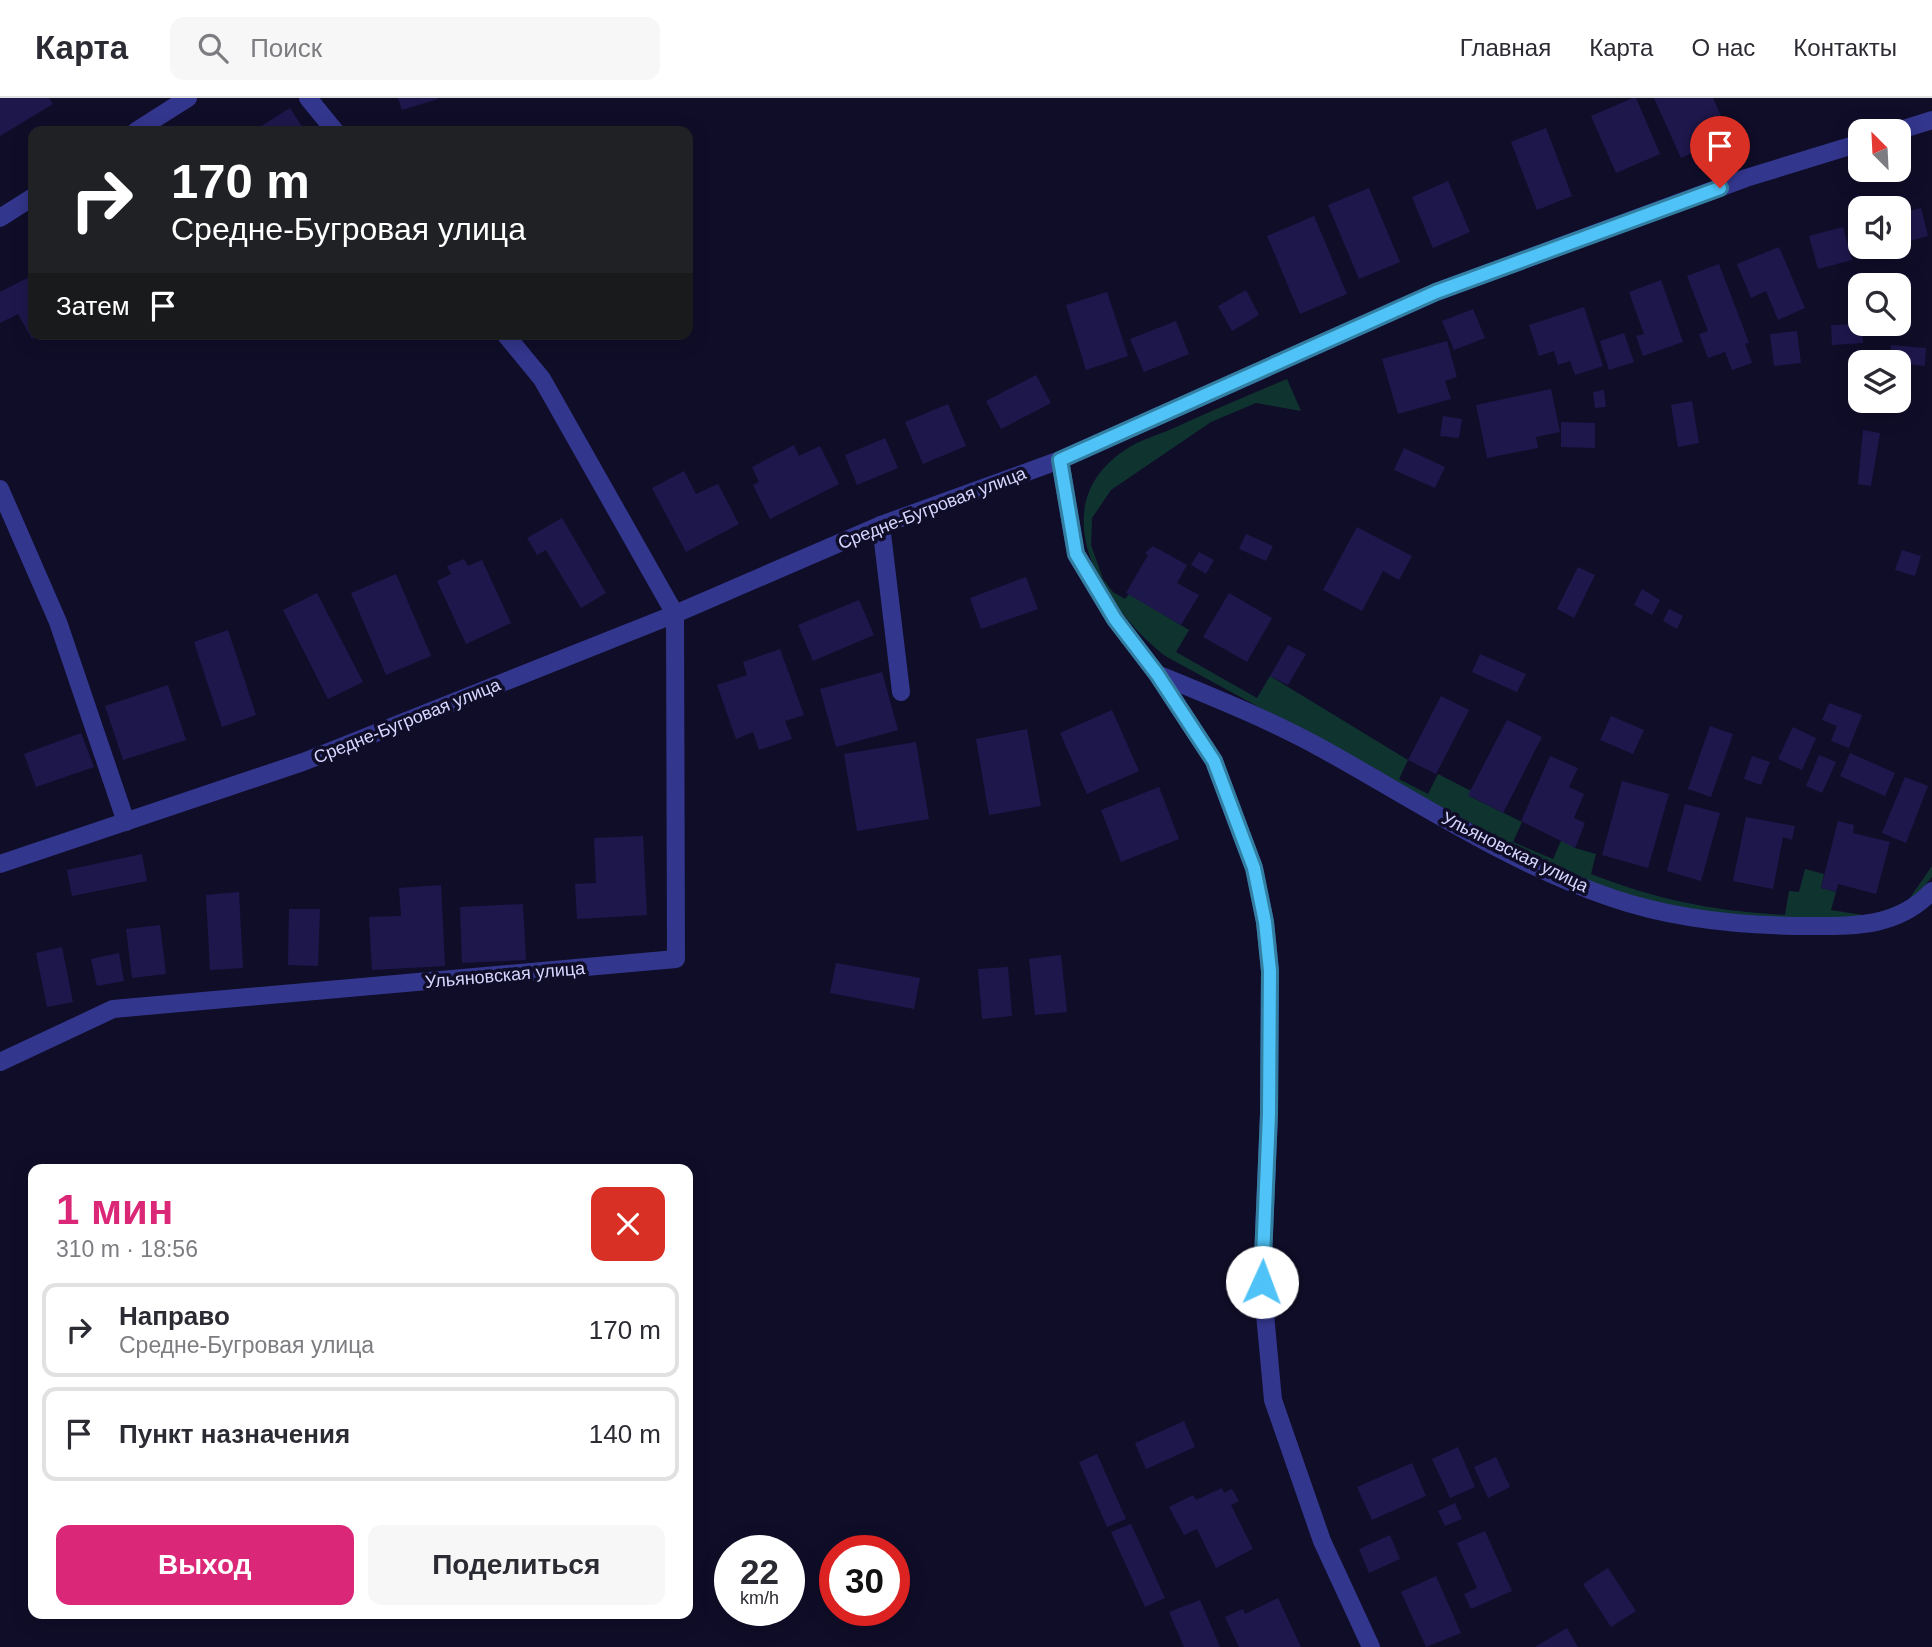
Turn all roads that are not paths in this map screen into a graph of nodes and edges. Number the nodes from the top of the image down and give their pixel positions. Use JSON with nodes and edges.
{"nodes":[{"id":1,"x":188,"y":98,"type":"edge"},
{"id":2,"x":308,"y":98,"type":"edge"},
{"id":3,"x":1932,"y":120,"type":"edge"},
{"id":4,"x":144,"y":126,"type":"edge"},
{"id":5,"x":331,"y":126,"type":"edge"},
{"id":6,"x":1911,"y":127,"type":"edge"},
{"id":7,"x":1848,"y":147,"type":"edge"},
{"id":8,"x":28,"y":200,"type":"edge"},
{"id":9,"x":0,"y":218,"type":"edge"},
{"id":10,"x":510,"y":340,"type":"edge"},
{"id":11,"x":1060,"y":460,"type":"junction"},
{"id":12,"x":0,"y":489,"type":"edge"},
{"id":13,"x":881,"y":525,"type":"junction"},
{"id":14,"x":675,"y":614,"type":"junction"},
{"id":15,"x":1157,"y":674,"type":"junction"},
{"id":16,"x":901,"y":692,"type":"dead end"},
{"id":17,"x":126,"y":822,"type":"junction"},
{"id":18,"x":0,"y":864,"type":"edge"},
{"id":19,"x":1932,"y":891,"type":"edge"},
{"id":20,"x":0,"y":1062,"type":"edge"},
{"id":21,"x":1371,"y":1647,"type":"edge"}],
"edges":[{"from":1,"to":4,"type":"street"},
{"from":2,"to":5,"type":"street"},
{"from":3,"to":6,"type":"street"},
{"from":7,"to":11,"type":"street","name":"Средне-Бугровая улица"},
{"from":8,"to":9,"type":"street"},
{"from":10,"to":14,"type":"street"},
{"from":11,"to":13,"type":"street","name":"Средне-Бугровая улица"},
{"from":11,"to":15,"type":"street"},
{"from":12,"to":17,"type":"street"},
{"from":13,"to":14,"type":"street","name":"Средне-Бугровая улица"},
{"from":13,"to":16,"type":"street"},
{"from":14,"to":17,"type":"street","name":"Средне-Бугровая улица"},
{"from":14,"to":20,"type":"street","name":"Ульяновская улица"},
{"from":15,"to":19,"type":"street","name":"Ульяновская улица"},
{"from":15,"to":21,"type":"street"},
{"from":17,"to":18,"type":"street","name":"Средне-Бугровая улица"}]}
